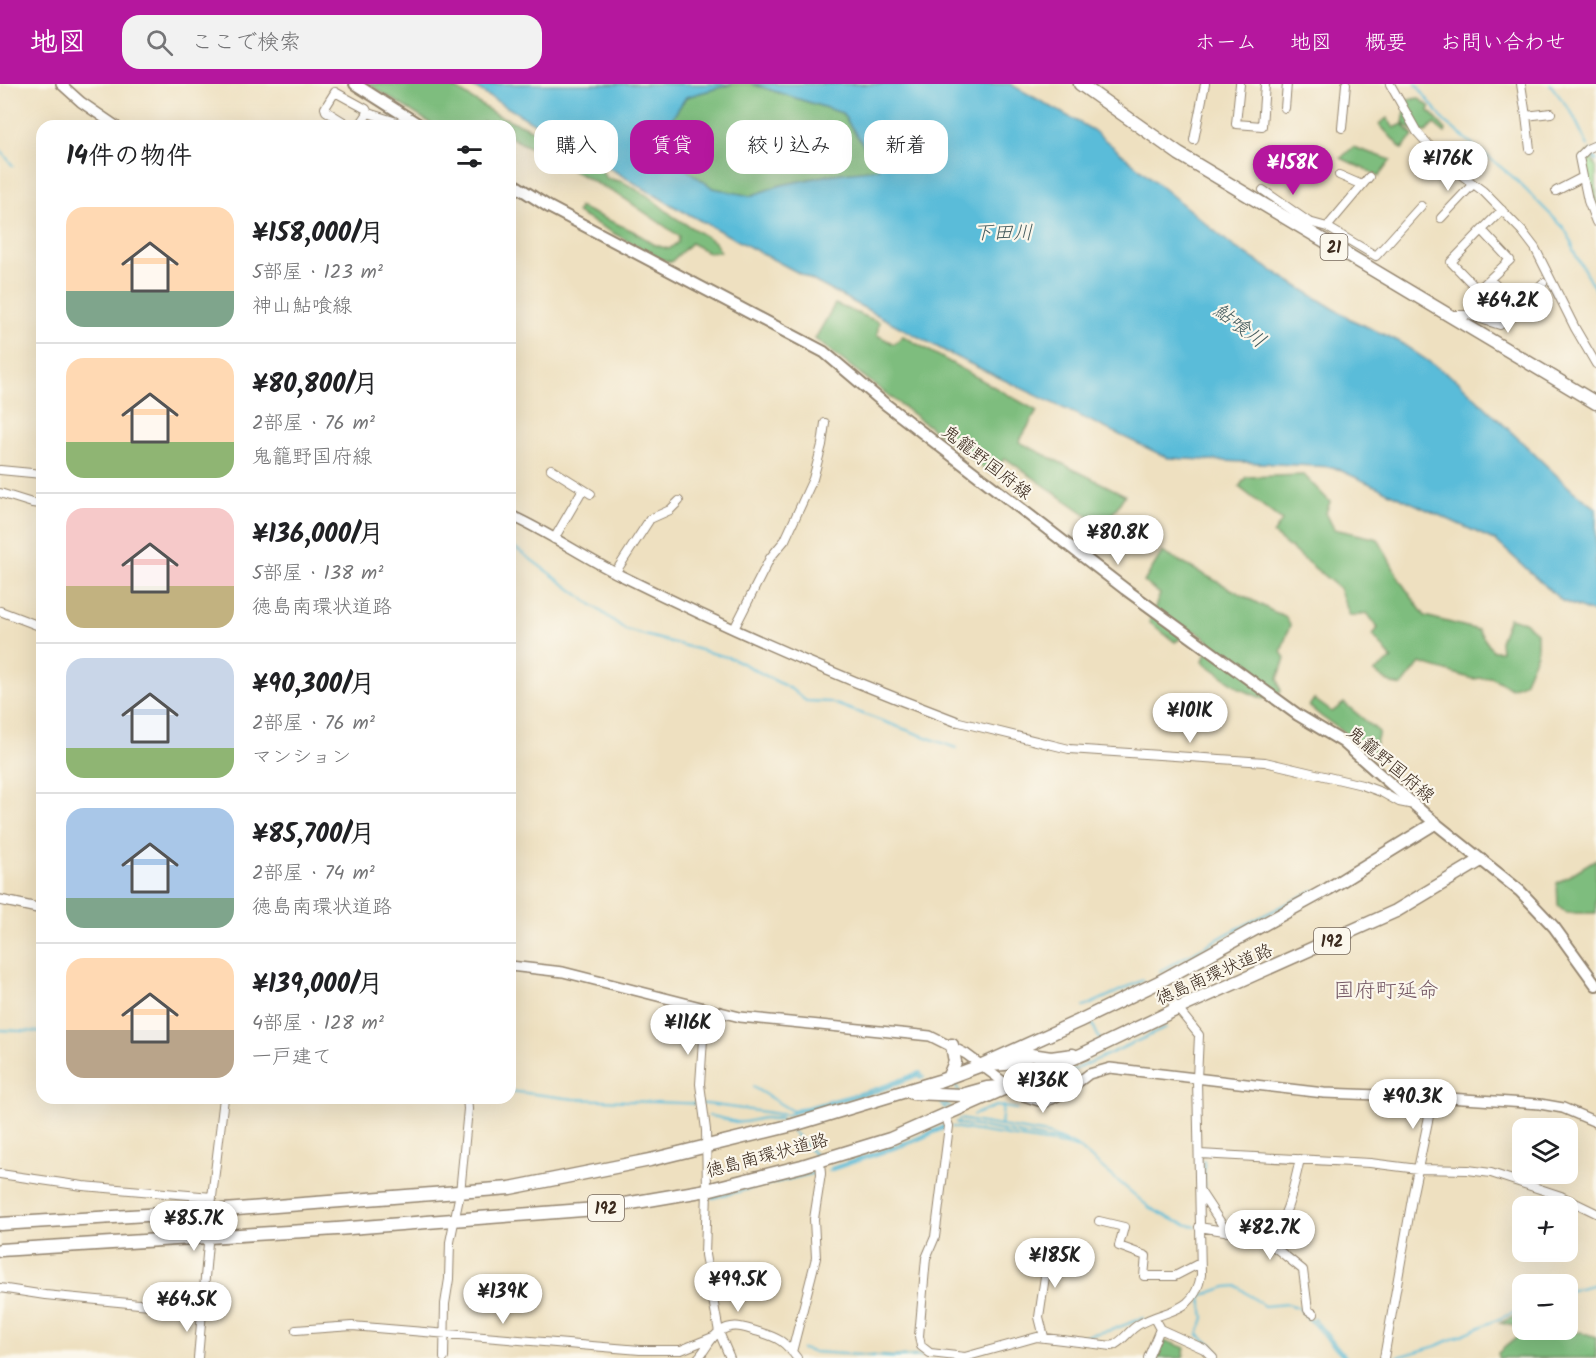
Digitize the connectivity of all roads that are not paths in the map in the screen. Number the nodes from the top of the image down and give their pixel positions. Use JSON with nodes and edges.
{"nodes":[{"id":1,"x":61,"y":84,"type":"edge"},
{"id":2,"x":355,"y":84,"type":"edge"},
{"id":3,"x":1080,"y":84,"type":"edge"},
{"id":4,"x":1205,"y":84,"type":"edge"},
{"id":5,"x":1240,"y":84,"type":"edge"},
{"id":6,"x":1265,"y":84,"type":"edge"},
{"id":7,"x":1287,"y":84,"type":"edge"},
{"id":8,"x":1346,"y":84,"type":"edge"},
{"id":9,"x":1390,"y":84,"type":"edge"},
{"id":10,"x":1521,"y":84,"type":"edge"},
{"id":11,"x":1285,"y":108,"type":"dead end"},
{"id":12,"x":368,"y":113,"type":"junction"},
{"id":13,"x":1551,"y":113,"type":"dead end"},
{"id":14,"x":1526,"y":116,"type":"junction"},
{"id":15,"x":408,"y":118,"type":"joint"},
{"id":16,"x":107,"y":120,"type":"edge"},
{"id":17,"x":341,"y":120,"type":"edge"},
{"id":18,"x":363,"y":120,"type":"edge"},
{"id":19,"x":390,"y":120,"type":"edge"},
{"id":20,"x":411,"y":120,"type":"edge"},
{"id":21,"x":1342,"y":128,"type":"dead end"},
{"id":22,"x":1194,"y":140,"type":"dead end"},
{"id":23,"x":1596,"y":145,"type":"edge"},
{"id":24,"x":1530,"y":149,"type":"dead end"},
{"id":25,"x":1339,"y":175,"type":"dead end"},
{"id":26,"x":1369,"y":177,"type":"dead end"},
{"id":27,"x":1583,"y":177,"type":"junction"},
{"id":28,"x":1473,"y":184,"type":"junction"},
{"id":29,"x":1362,"y":185,"type":"junction"},
{"id":30,"x":516,"y":186,"type":"edge"},
{"id":31,"x":1263,"y":190,"type":"dead end"},
{"id":32,"x":1556,"y":191,"type":"dead end"},
{"id":33,"x":1420,"y":206,"type":"dead end"},
{"id":34,"x":1502,"y":210,"type":"junction"},
{"id":35,"x":1441,"y":218,"type":"dead end"},
{"id":36,"x":1596,"y":222,"type":"edge"},
{"id":37,"x":1306,"y":225,"type":"junction"},
{"id":38,"x":1327,"y":227,"type":"junction"},
{"id":39,"x":1482,"y":230,"type":"junction"},
{"id":40,"x":1490,"y":280,"type":"junction"},
{"id":41,"x":1543,"y":283,"type":"dead end"},
{"id":42,"x":1519,"y":305,"type":"junction"},
{"id":43,"x":1449,"y":315,"type":"junction"},
{"id":44,"x":1596,"y":364,"type":"edge"},
{"id":45,"x":1596,"y":403,"type":"edge"},
{"id":46,"x":825,"y":423,"type":"dead end"},
{"id":47,"x":551,"y":469,"type":"dead end"},
{"id":48,"x":0,"y":470,"type":"edge"},
{"id":49,"x":36,"y":473,"type":"edge"},
{"id":50,"x":584,"y":489,"type":"junction"},
{"id":51,"x":0,"y":493,"type":"edge"},
{"id":52,"x":591,"y":494,"type":"dead end"},
{"id":53,"x":679,"y":501,"type":"dead end"},
{"id":54,"x":36,"y":503,"type":"edge"},
{"id":55,"x":516,"y":518,"type":"edge"},
{"id":56,"x":554,"y":539,"type":"junction"},
{"id":57,"x":615,"y":573,"type":"junction"},
{"id":58,"x":0,"y":610,"type":"edge"},
{"id":59,"x":36,"y":625,"type":"edge"},
{"id":60,"x":734,"y":629,"type":"junction"},
{"id":61,"x":955,"y":721,"type":"joint"},
{"id":62,"x":1415,"y":806,"type":"junction"},
{"id":63,"x":1435,"y":823,"type":"junction"},
{"id":64,"x":1481,"y":860,"type":"junction"},
{"id":65,"x":0,"y":900,"type":"edge"},
{"id":66,"x":36,"y":908,"type":"edge"},
{"id":67,"x":516,"y":967,"type":"edge"},
{"id":68,"x":1157,"y":983,"type":"junction"},
{"id":69,"x":1596,"y":985,"type":"edge"},
{"id":70,"x":705,"y":1009,"type":"junction"},
{"id":71,"x":1177,"y":1010,"type":"junction"},
{"id":72,"x":952,"y":1045,"type":"junction"},
{"id":73,"x":1083,"y":1054,"type":"junction"},
{"id":74,"x":982,"y":1065,"type":"junction"},
{"id":75,"x":1038,"y":1075,"type":"junction"},
{"id":76,"x":948,"y":1078,"type":"junction"},
{"id":77,"x":1197,"y":1079,"type":"junction"},
{"id":78,"x":1010,"y":1086,"type":"junction"},
{"id":79,"x":902,"y":1092,"type":"junction"},
{"id":80,"x":1433,"y":1097,"type":"junction"},
{"id":81,"x":1045,"y":1101,"type":"junction"},
{"id":82,"x":223,"y":1104,"type":"edge"},
{"id":83,"x":467,"y":1104,"type":"edge"},
{"id":84,"x":945,"y":1115,"type":"junction"},
{"id":85,"x":1596,"y":1122,"type":"edge"},
{"id":86,"x":705,"y":1146,"type":"junction"},
{"id":87,"x":1199,"y":1154,"type":"junction"},
{"id":88,"x":1299,"y":1159,"type":"junction"},
{"id":89,"x":820,"y":1161,"type":"junction"},
{"id":90,"x":1418,"y":1168,"type":"junction"},
{"id":91,"x":0,"y":1174,"type":"edge"},
{"id":92,"x":707,"y":1190,"type":"junction"},
{"id":93,"x":1200,"y":1191,"type":"junction"},
{"id":94,"x":460,"y":1193,"type":"junction"},
{"id":95,"x":212,"y":1197,"type":"junction"},
{"id":96,"x":211,"y":1211,"type":"junction"},
{"id":97,"x":1596,"y":1213,"type":"edge"},
{"id":98,"x":454,"y":1220,"type":"junction"},
{"id":99,"x":1100,"y":1221,"type":"dead end"},
{"id":100,"x":0,"y":1224,"type":"edge"},
{"id":101,"x":1200,"y":1227,"type":"junction"},
{"id":102,"x":1227,"y":1232,"type":"junction"},
{"id":103,"x":208,"y":1238,"type":"junction"},
{"id":104,"x":1268,"y":1243,"type":"junction"},
{"id":105,"x":1042,"y":1250,"type":"dead end"},
{"id":106,"x":0,"y":1251,"type":"edge"},
{"id":107,"x":1200,"y":1263,"type":"junction"},
{"id":108,"x":0,"y":1288,"type":"edge"},
{"id":109,"x":202,"y":1310,"type":"junction"},
{"id":110,"x":1314,"y":1314,"type":"dead end"},
{"id":111,"x":1154,"y":1318,"type":"junction"},
{"id":112,"x":1160,"y":1329,"type":"junction"},
{"id":113,"x":296,"y":1330,"type":"dead end"},
{"id":114,"x":444,"y":1334,"type":"junction"},
{"id":115,"x":716,"y":1334,"type":"junction"},
{"id":116,"x":1044,"y":1337,"type":"junction"},
{"id":117,"x":795,"y":1355,"type":"edge"},
{"id":118,"x":1384,"y":1356,"type":"edge"},
{"id":119,"x":963,"y":1357,"type":"edge"},
{"id":120,"x":198,"y":1358,"type":"edge"},
{"id":121,"x":444,"y":1358,"type":"edge"},
{"id":122,"x":698,"y":1358,"type":"edge"},
{"id":123,"x":730,"y":1358,"type":"edge"},
{"id":124,"x":1148,"y":1358,"type":"edge"},
{"id":125,"x":1213,"y":1358,"type":"edge"}],
"edges":[{"from":1,"to":16,"type":"street"},
{"from":2,"to":15,"type":"main road"},
{"from":3,"to":37,"type":"main road","number":"21"},
{"from":4,"to":22,"type":"street"},
{"from":5,"to":6,"type":"street"},
{"from":7,"to":11,"type":"street"},
{"from":8,"to":21,"type":"street"},
{"from":9,"to":28,"type":"street"},
{"from":10,"to":14,"type":"street"},
{"from":12,"to":17,"type":"street"},
{"from":12,"to":18,"type":"street"},
{"from":12,"to":19,"type":"street"},
{"from":13,"to":14,"type":"street"},
{"from":14,"to":24,"type":"street"},
{"from":15,"to":20,"type":"main road"},
{"from":23,"to":27,"type":"street"},
{"from":25,"to":29,"type":"street"},
{"from":26,"to":29,"type":"street"},
{"from":27,"to":32,"type":"street"},
{"from":27,"to":36,"type":"street"},
{"from":28,"to":34,"type":"street"},
{"from":28,"to":35,"type":"street"},
{"from":29,"to":38,"type":"street"},
{"from":30,"to":62,"type":"main road","name":"鬼籠野国府線"},
{"from":31,"to":37,"type":"street"},
{"from":33,"to":38,"type":"street"},
{"from":34,"to":39,"type":"street"},
{"from":34,"to":44,"type":"street"},
{"from":37,"to":38,"type":"street"},
{"from":37,"to":43,"type":"main road","number":"21"},
{"from":39,"to":40,"type":"street"},
{"from":39,"to":40,"type":"street"},
{"from":40,"to":42,"type":"street"},
{"from":41,"to":42,"type":"street"},
{"from":42,"to":43,"type":"street"},
{"from":43,"to":45,"type":"main road","number":"21"},
{"from":46,"to":60,"type":"street"},
{"from":47,"to":50,"type":"street"},
{"from":48,"to":49,"type":"street"},
{"from":50,"to":52,"type":"street"},
{"from":50,"to":56,"type":"street"},
{"from":51,"to":54,"type":"street"},
{"from":53,"to":57,"type":"street"},
{"from":55,"to":56,"type":"street"},
{"from":56,"to":57,"type":"street"},
{"from":57,"to":60,"type":"street"},
{"from":58,"to":59,"type":"street"},
{"from":60,"to":61,"type":"street"},
{"from":61,"to":62,"type":"street"},
{"from":62,"to":63,"type":"main road","name":"鬼籠野国府線"},
{"from":63,"to":64,"type":"main road","name":"鬼籠野国府線"},
{"from":63,"to":68,"type":"main road","name":"徳島南環状道路","number":"192"},
{"from":64,"to":69,"type":"main road","name":"鬼籠野国府線"},
{"from":64,"to":71,"type":"main road","name":"徳島南環状道路","number":"192"},
{"from":65,"to":66,"type":"street"},
{"from":67,"to":70,"type":"street"},
{"from":68,"to":71,"type":"street"},
{"from":68,"to":74,"type":"main road","name":"徳島南環状道路","number":"192"},
{"from":70,"to":72,"type":"street"},
{"from":70,"to":86,"type":"street"},
{"from":71,"to":73,"type":"main road","name":"徳島南環状道路","number":"192"},
{"from":71,"to":77,"type":"street"},
{"from":72,"to":74,"type":"street"},
{"from":72,"to":76,"type":"main road"},
{"from":73,"to":74,"type":"main road"},
{"from":73,"to":75,"type":"main road","name":"徳島南環状道路","number":"192"},
{"from":74,"to":76,"type":"main road","name":"徳島南環状道路","number":"192"},
{"from":74,"to":78,"type":"street"},
{"from":75,"to":78,"type":"main road","name":"徳島南環状道路","number":"192"},
{"from":75,"to":81,"type":"main road"},
{"from":76,"to":79,"type":"main road","name":"徳島南環状道路","number":"192"},
{"from":77,"to":80,"type":"street"},
{"from":77,"to":81,"type":"street"},
{"from":77,"to":87,"type":"street"},
{"from":78,"to":79,"type":"main road"},
{"from":78,"to":81,"type":"street"},
{"from":78,"to":84,"type":"main road","name":"徳島南環状道路","number":"192"},
{"from":79,"to":86,"type":"main road","name":"徳島南環状道路","number":"192"},
{"from":80,"to":85,"type":"street"},
{"from":80,"to":90,"type":"street"},
{"from":82,"to":95,"type":"street"},
{"from":83,"to":94,"type":"street"},
{"from":84,"to":89,"type":"main road","name":"徳島南環状道路","number":"192"},
{"from":84,"to":119,"type":"street"},
{"from":86,"to":92,"type":"street"},
{"from":86,"to":94,"type":"main road","name":"徳島南環状道路","number":"192"},
{"from":87,"to":88,"type":"street"},
{"from":87,"to":93,"type":"street"},
{"from":88,"to":90,"type":"street"},
{"from":88,"to":104,"type":"street"},
{"from":89,"to":92,"type":"main road","name":"徳島南環状道路","number":"192"},
{"from":89,"to":117,"type":"street"},
{"from":90,"to":97,"type":"street"},
{"from":90,"to":118,"type":"street"},
{"from":91,"to":95,"type":"street"},
{"from":92,"to":98,"type":"main road","name":"徳島南環状道路","number":"192"},
{"from":92,"to":115,"type":"street"},
{"from":93,"to":101,"type":"street"},
{"from":93,"to":102,"type":"street"},
{"from":94,"to":96,"type":"main road","name":"徳島南環状道路","number":"192"},
{"from":94,"to":98,"type":"street"},
{"from":95,"to":96,"type":"street"},
{"from":96,"to":100,"type":"main road","name":"徳島南環状道路","number":"192"},
{"from":96,"to":103,"type":"street"},
{"from":98,"to":103,"type":"main road","name":"徳島南環状道路","number":"192"},
{"from":98,"to":114,"type":"street"},
{"from":99,"to":107,"type":"street"},
{"from":101,"to":102,"type":"street"},
{"from":101,"to":107,"type":"street"},
{"from":102,"to":104,"type":"street"},
{"from":103,"to":106,"type":"main road","name":"徳島南環状道路","number":"192"},
{"from":103,"to":109,"type":"street"},
{"from":104,"to":110,"type":"street"},
{"from":105,"to":116,"type":"street"},
{"from":107,"to":111,"type":"street"},
{"from":108,"to":109,"type":"street"},
{"from":109,"to":120,"type":"street"},
{"from":111,"to":112,"type":"street"},
{"from":111,"to":116,"type":"street"},
{"from":112,"to":124,"type":"street"},
{"from":112,"to":125,"type":"street"},
{"from":113,"to":114,"type":"street"},
{"from":114,"to":115,"type":"street"},
{"from":114,"to":121,"type":"street"},
{"from":115,"to":117,"type":"street"},
{"from":115,"to":122,"type":"street"},
{"from":115,"to":123,"type":"street"},
{"from":116,"to":119,"type":"street"}]}
